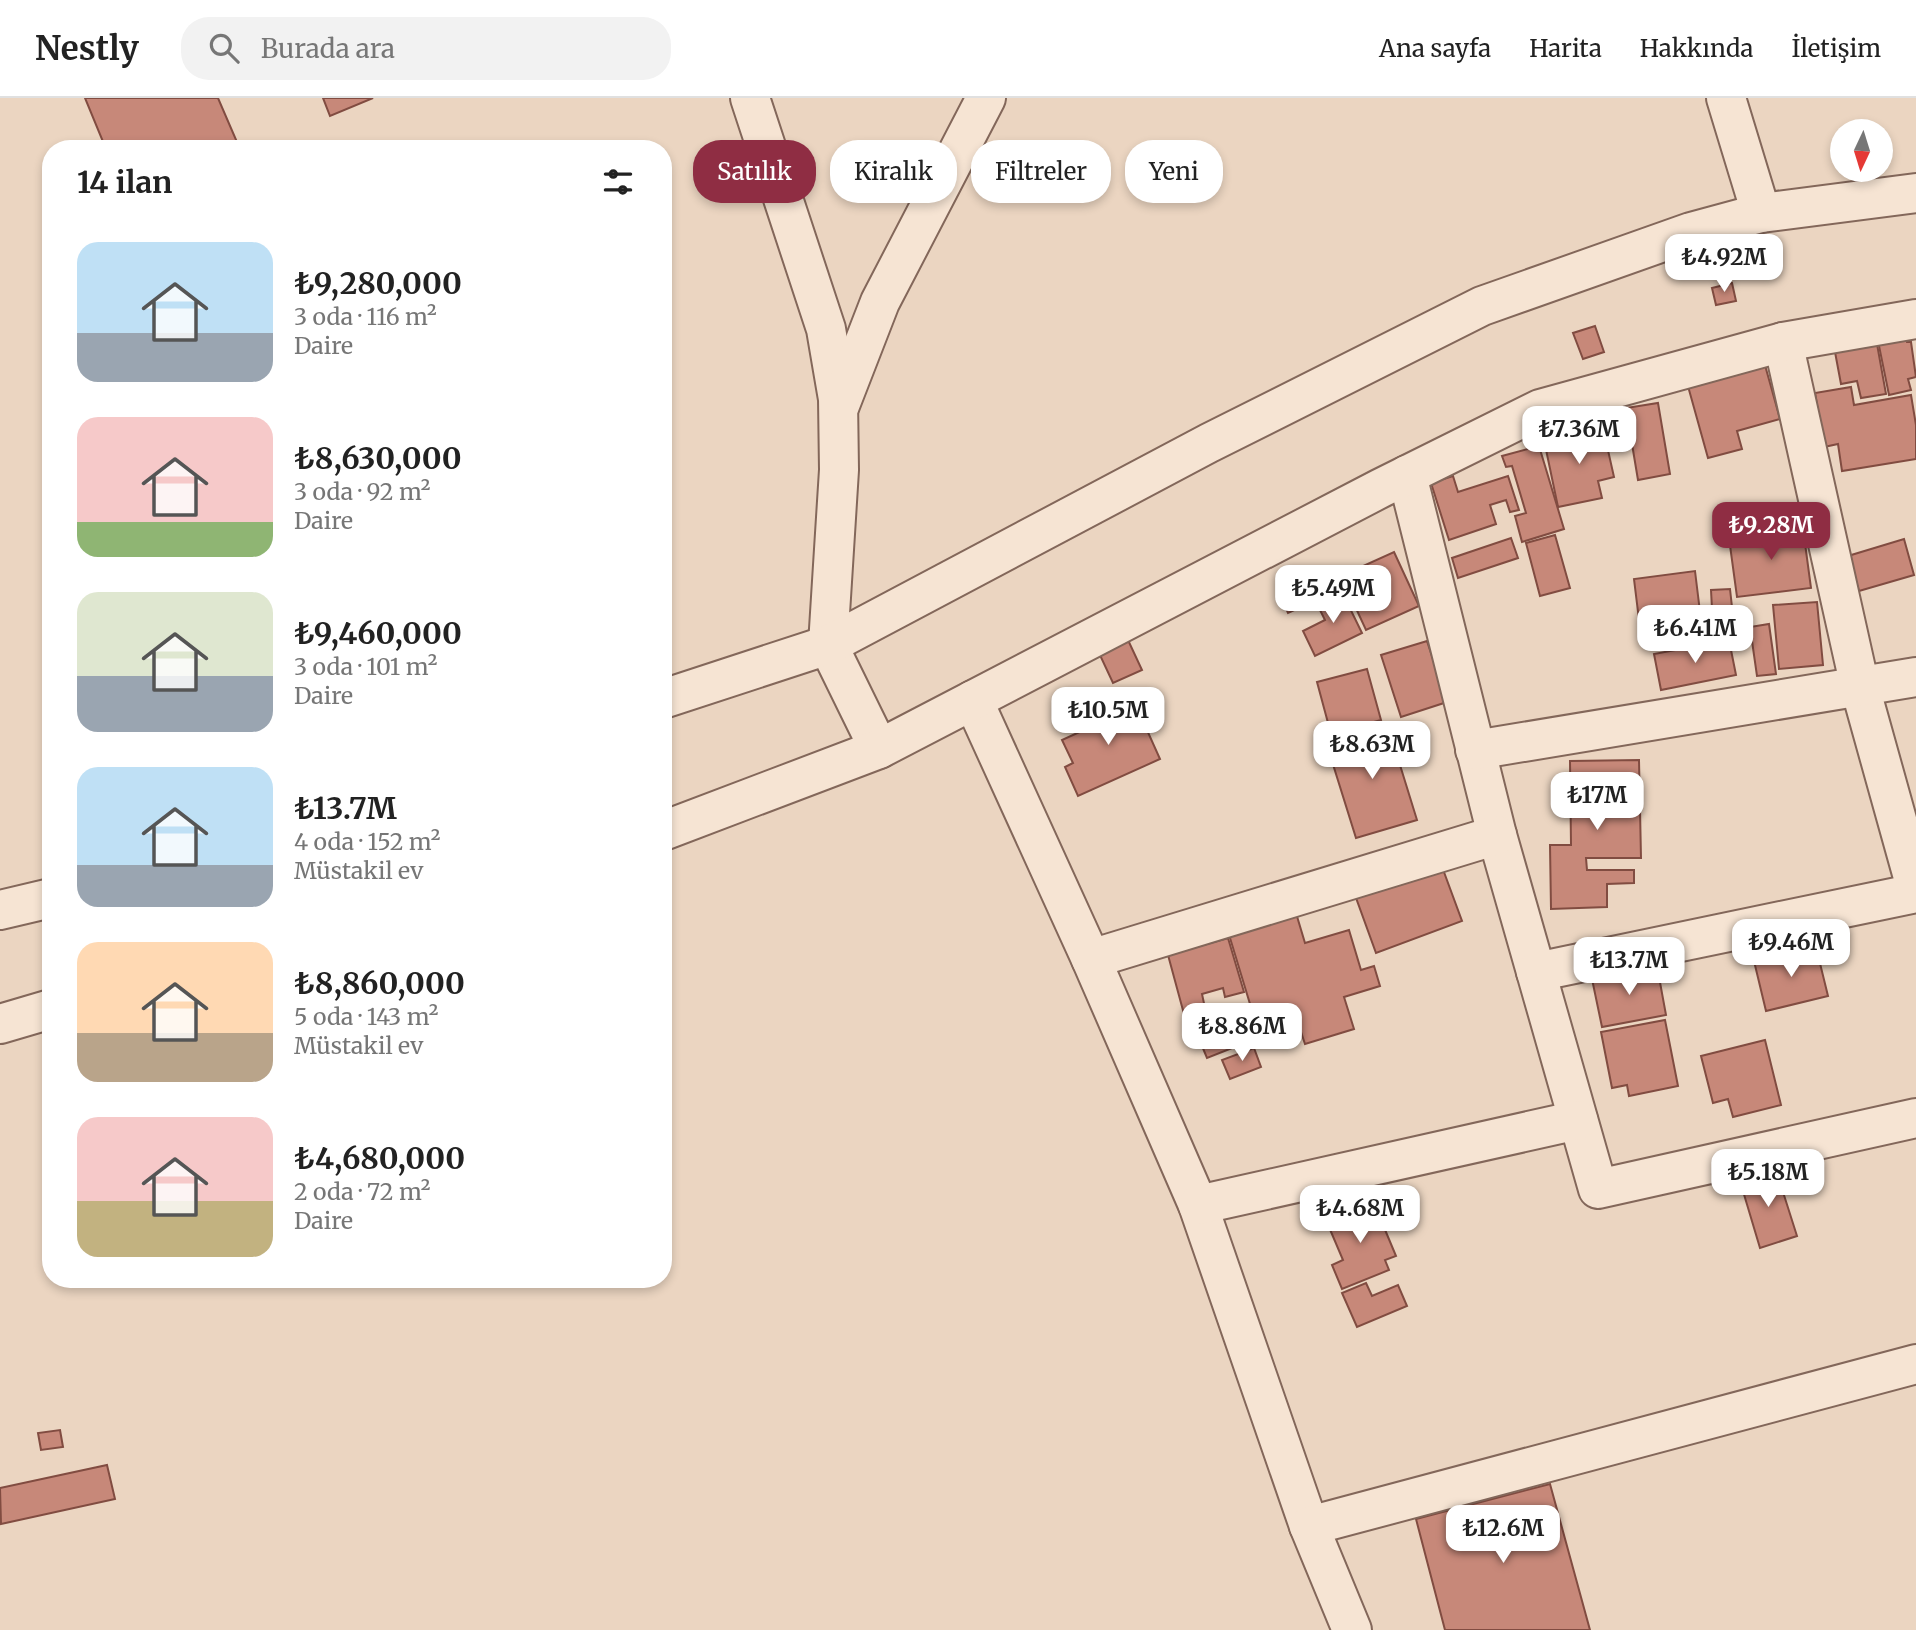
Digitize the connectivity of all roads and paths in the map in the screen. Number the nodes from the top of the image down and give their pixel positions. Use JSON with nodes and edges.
{"nodes":[{"id":1,"x":750,"y":98,"type":"edge"},
{"id":2,"x":986,"y":98,"type":"edge"},
{"id":3,"x":1726,"y":98,"type":"edge"},
{"id":4,"x":1916,"y":193,"type":"edge"},
{"id":5,"x":1761,"y":213,"type":"junction"},
{"id":6,"x":1916,"y":319,"type":"edge"},
{"id":7,"x":1783,"y":342,"type":"junction"},
{"id":8,"x":838,"y":410,"type":"junction"},
{"id":9,"x":1406,"y":475,"type":"junction"},
{"id":10,"x":828,"y":645,"type":"junction"},
{"id":11,"x":1916,"y":677,"type":"edge"},
{"id":12,"x":1860,"y":687,"type":"junction"},
{"id":13,"x":672,"y":696,"type":"edge"},
{"id":14,"x":973,"y":700,"type":"junction"},
{"id":15,"x":878,"y":749,"type":"junction"},
{"id":16,"x":1475,"y":750,"type":"junction"},
{"id":17,"x":672,"y":828,"type":"edge"},
{"id":18,"x":1497,"y":835,"type":"junction"},
{"id":19,"x":1916,"y":890,"type":"edge"},
{"id":20,"x":42,"y":900,"type":"edge"},
{"id":21,"x":0,"y":910,"type":"edge"},
{"id":22,"x":1091,"y":959,"type":"junction"},
{"id":23,"x":1536,"y":972,"type":"junction"},
{"id":24,"x":42,"y":1012,"type":"edge"},
{"id":25,"x":0,"y":1024,"type":"edge"},
{"id":26,"x":1916,"y":1118,"type":"edge"},
{"id":27,"x":1578,"y":1120,"type":"junction"},
{"id":28,"x":1198,"y":1205,"type":"junction"},
{"id":29,"x":1916,"y":1364,"type":"edge"},
{"id":30,"x":1309,"y":1526,"type":"junction"},
{"id":31,"x":1352,"y":1630,"type":"edge"}],
"edges":[{"from":1,"to":8,"type":"street"},
{"from":2,"to":8,"type":"street"},
{"from":3,"to":5,"type":"street"},
{"from":4,"to":5,"type":"street"},
{"from":5,"to":10,"type":"street"},
{"from":6,"to":7,"type":"street"},
{"from":7,"to":9,"type":"street"},
{"from":7,"to":12,"type":"street"},
{"from":8,"to":10,"type":"street"},
{"from":9,"to":14,"type":"street"},
{"from":9,"to":16,"type":"street"},
{"from":10,"to":13,"type":"street"},
{"from":10,"to":15,"type":"street"},
{"from":11,"to":12,"type":"street"},
{"from":12,"to":16,"type":"street"},
{"from":12,"to":19,"type":"street"},
{"from":14,"to":15,"type":"street"},
{"from":14,"to":22,"type":"street"},
{"from":15,"to":17,"type":"street"},
{"from":16,"to":18,"type":"street"},
{"from":18,"to":22,"type":"street"},
{"from":18,"to":23,"type":"street"},
{"from":19,"to":23,"type":"street"},
{"from":20,"to":21,"type":"street"},
{"from":22,"to":28,"type":"street"},
{"from":23,"to":27,"type":"street"},
{"from":24,"to":25,"type":"street"},
{"from":26,"to":27,"type":"street"},
{"from":27,"to":28,"type":"street"},
{"from":28,"to":30,"type":"street"},
{"from":29,"to":30,"type":"street"},
{"from":30,"to":31,"type":"street"}]}
